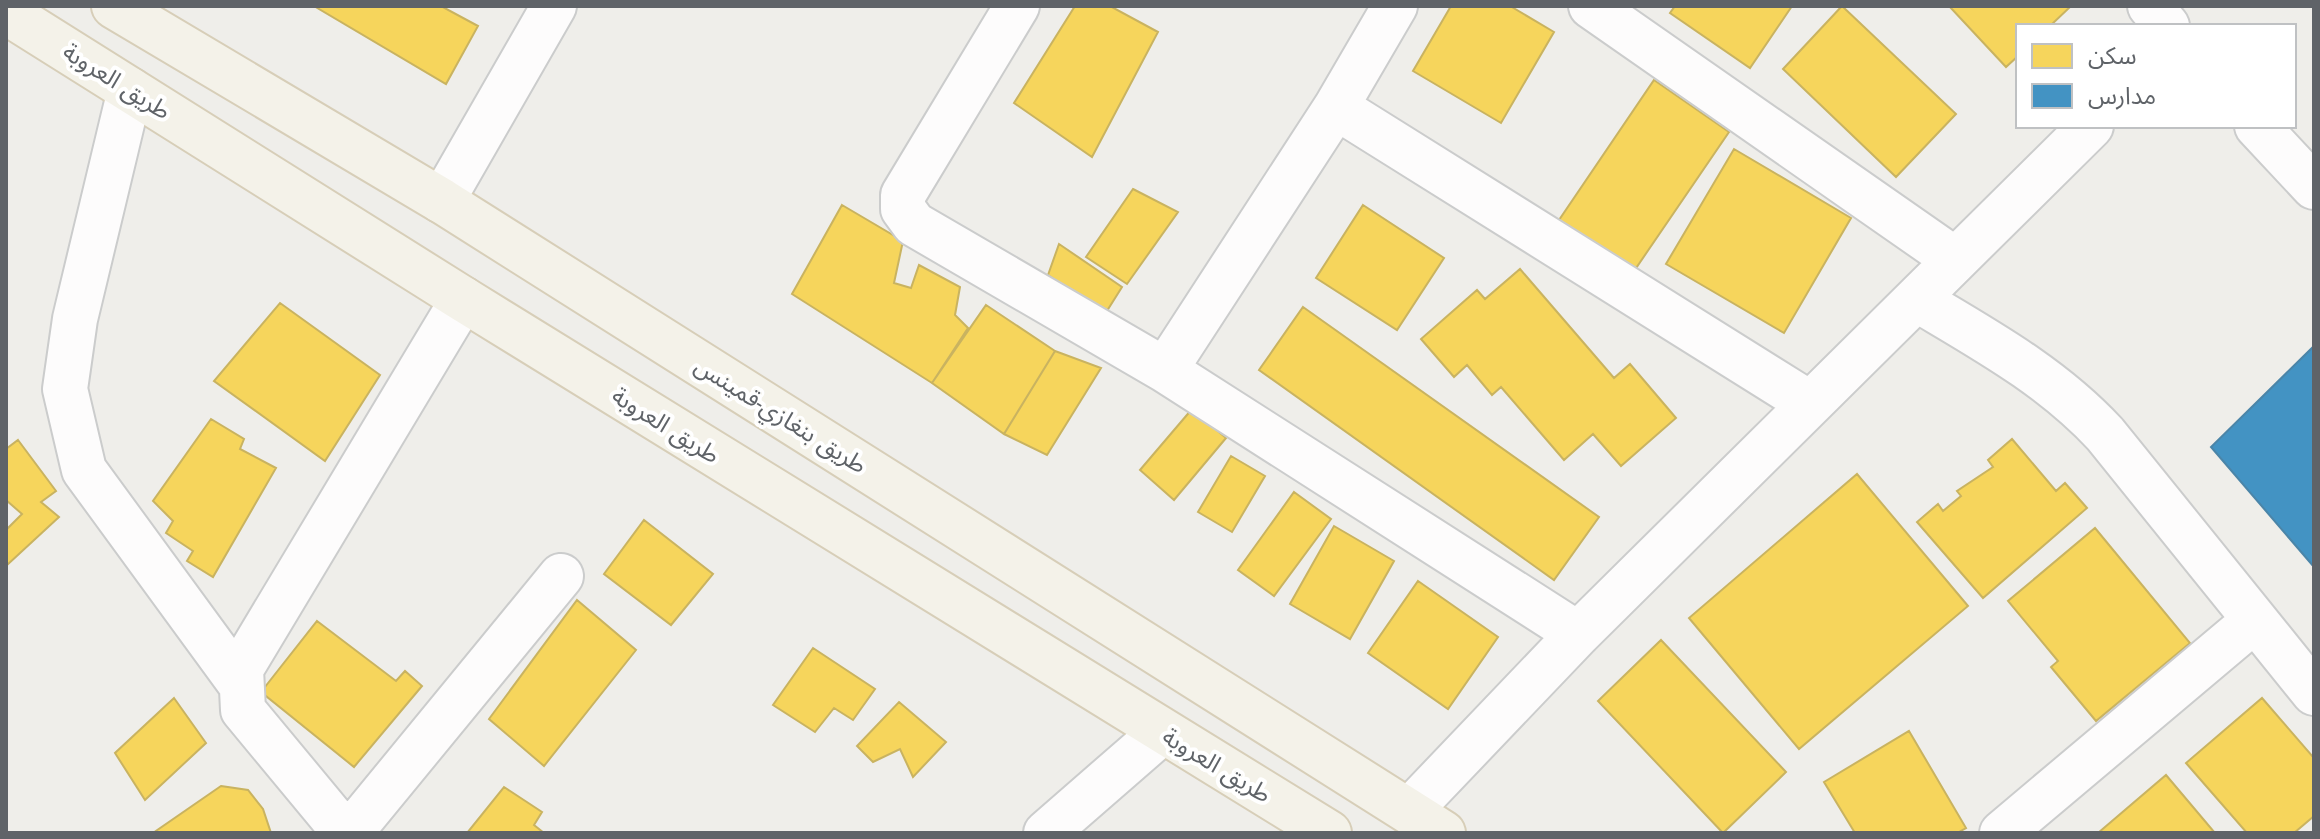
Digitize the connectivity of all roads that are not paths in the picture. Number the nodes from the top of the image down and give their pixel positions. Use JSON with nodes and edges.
{"nodes":[{"id":1,"x":114,"y":6,"type":"edge"},
{"id":2,"x":554,"y":6,"type":"edge"},
{"id":3,"x":1017,"y":6,"type":"edge"},
{"id":4,"x":1395,"y":6,"type":"edge"},
{"id":5,"x":1591,"y":6,"type":"edge"},
{"id":6,"x":2150,"y":6,"type":"edge"},
{"id":7,"x":6,"y":12,"type":"edge"},
{"id":8,"x":2165,"y":24,"type":"edge"},
{"id":9,"x":130,"y":90,"type":"junction"},
{"id":10,"x":1336,"y":107,"type":"junction"},
{"id":11,"x":2089,"y":128,"type":"edge"},
{"id":12,"x":2259,"y":128,"type":"edge"},
{"id":13,"x":2312,"y":181,"type":"edge"},
{"id":14,"x":442,"y":201,"type":"junction"},
{"id":15,"x":1954,"y":259,"type":"junction"},
{"id":16,"x":463,"y":299,"type":"junction"},
{"id":17,"x":1918,"y":300,"type":"junction"},
{"id":18,"x":1165,"y":370,"type":"junction"},
{"id":19,"x":1809,"y":403,"type":"junction"},
{"id":20,"x":561,"y":576,"type":"dead end"},
{"id":21,"x":2255,"y":620,"type":"junction"},
{"id":22,"x":1578,"y":634,"type":"junction"},
{"id":23,"x":239,"y":682,"type":"junction"},
{"id":24,"x":2314,"y":693,"type":"edge"},
{"id":25,"x":1162,"y":732,"type":"junction"},
{"id":26,"x":1414,"y":825,"type":"edge"},
{"id":27,"x":347,"y":833,"type":"edge"},
{"id":28,"x":1046,"y":833,"type":"edge"},
{"id":29,"x":1329,"y":833,"type":"edge"},
{"id":30,"x":2002,"y":833,"type":"edge"}],
"edges":[{"from":1,"to":14,"type":"main road","name":"طريق بنغازي-قمينس"},
{"from":2,"to":14,"type":"street"},
{"from":3,"to":18,"type":"street"},
{"from":4,"to":10,"type":"street"},
{"from":5,"to":15,"type":"street"},
{"from":6,"to":8,"type":"street"},
{"from":7,"to":9,"type":"main road","name":"طريق العروبة"},
{"from":9,"to":16,"type":"main road","name":"طريق العروبة"},
{"from":9,"to":23,"type":"street"},
{"from":10,"to":18,"type":"street"},
{"from":10,"to":19,"type":"street"},
{"from":11,"to":15,"type":"street"},
{"from":12,"to":13,"type":"street"},
{"from":14,"to":26,"type":"main road","name":"طريق بنغازي-قمينس"},
{"from":15,"to":17,"type":"street"},
{"from":16,"to":23,"type":"street"},
{"from":16,"to":25,"type":"main road","name":"طريق العروبة"},
{"from":17,"to":19,"type":"street"},
{"from":17,"to":21,"type":"street"},
{"from":18,"to":22,"type":"street"},
{"from":19,"to":22,"type":"street"},
{"from":20,"to":27,"type":"street"},
{"from":21,"to":24,"type":"street"},
{"from":21,"to":30,"type":"street"},
{"from":22,"to":26,"type":"street"},
{"from":23,"to":27,"type":"street"},
{"from":25,"to":28,"type":"street"},
{"from":25,"to":29,"type":"main road","name":"طريق العروبة"}]}
